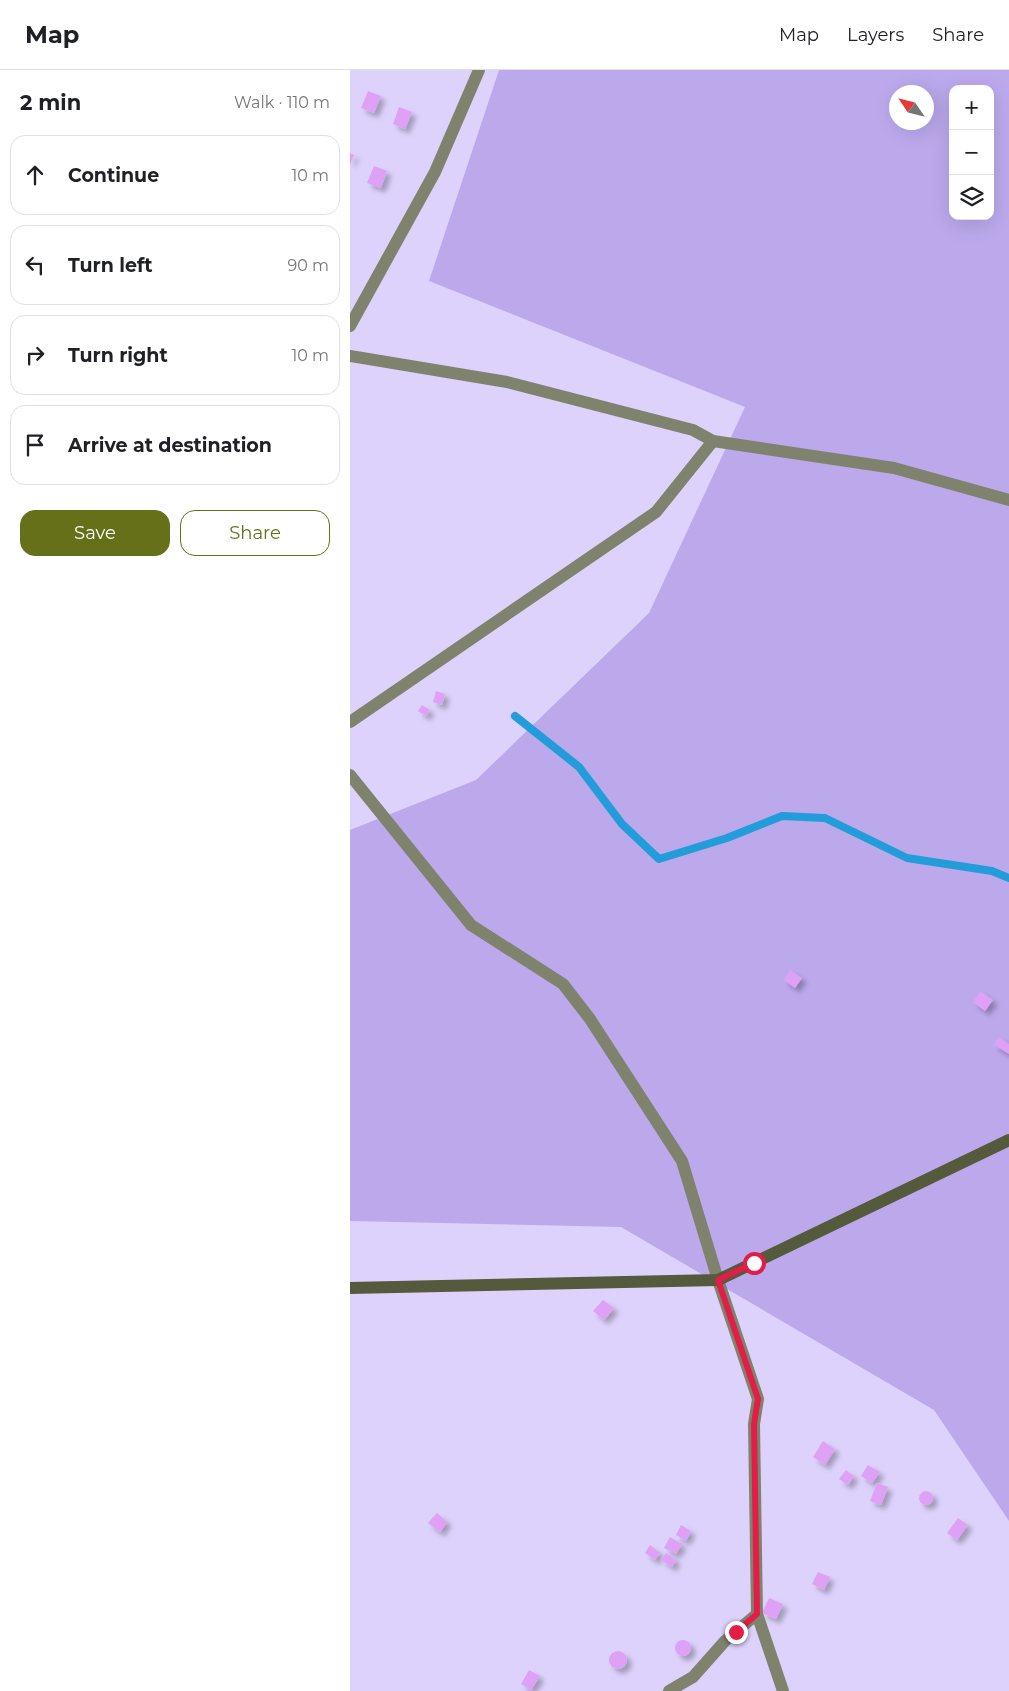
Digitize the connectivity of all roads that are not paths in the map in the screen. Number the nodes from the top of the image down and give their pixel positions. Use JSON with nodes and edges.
{"nodes":[{"id":1,"x":479,"y":70,"type":"edge"},
{"id":2,"x":350,"y":326,"type":"edge"},
{"id":3,"x":350,"y":356,"type":"edge"},
{"id":4,"x":713,"y":441,"type":"junction"},
{"id":5,"x":1009,"y":500,"type":"edge"},
{"id":6,"x":350,"y":722,"type":"edge"},
{"id":7,"x":350,"y":775,"type":"edge"},
{"id":8,"x":1009,"y":1140,"type":"edge"},
{"id":9,"x":718,"y":1280,"type":"junction"},
{"id":10,"x":350,"y":1288,"type":"edge"},
{"id":11,"x":757,"y":1614,"type":"junction"},
{"id":12,"x":693,"y":1677,"type":"junction"},
{"id":13,"x":669,"y":1691,"type":"edge"},
{"id":14,"x":689,"y":1691,"type":"edge"},
{"id":15,"x":782,"y":1691,"type":"edge"}],
"edges":[{"from":1,"to":2,"type":"street"},
{"from":3,"to":4,"type":"street"},
{"from":4,"to":5,"type":"street"},
{"from":4,"to":6,"type":"street"},
{"from":7,"to":9,"type":"street"},
{"from":8,"to":9,"type":"main road"},
{"from":9,"to":10,"type":"main road"},
{"from":9,"to":11,"type":"street"},
{"from":11,"to":12,"type":"street"},
{"from":11,"to":15,"type":"street"},
{"from":12,"to":13,"type":"street"},
{"from":12,"to":14,"type":"street"}]}
